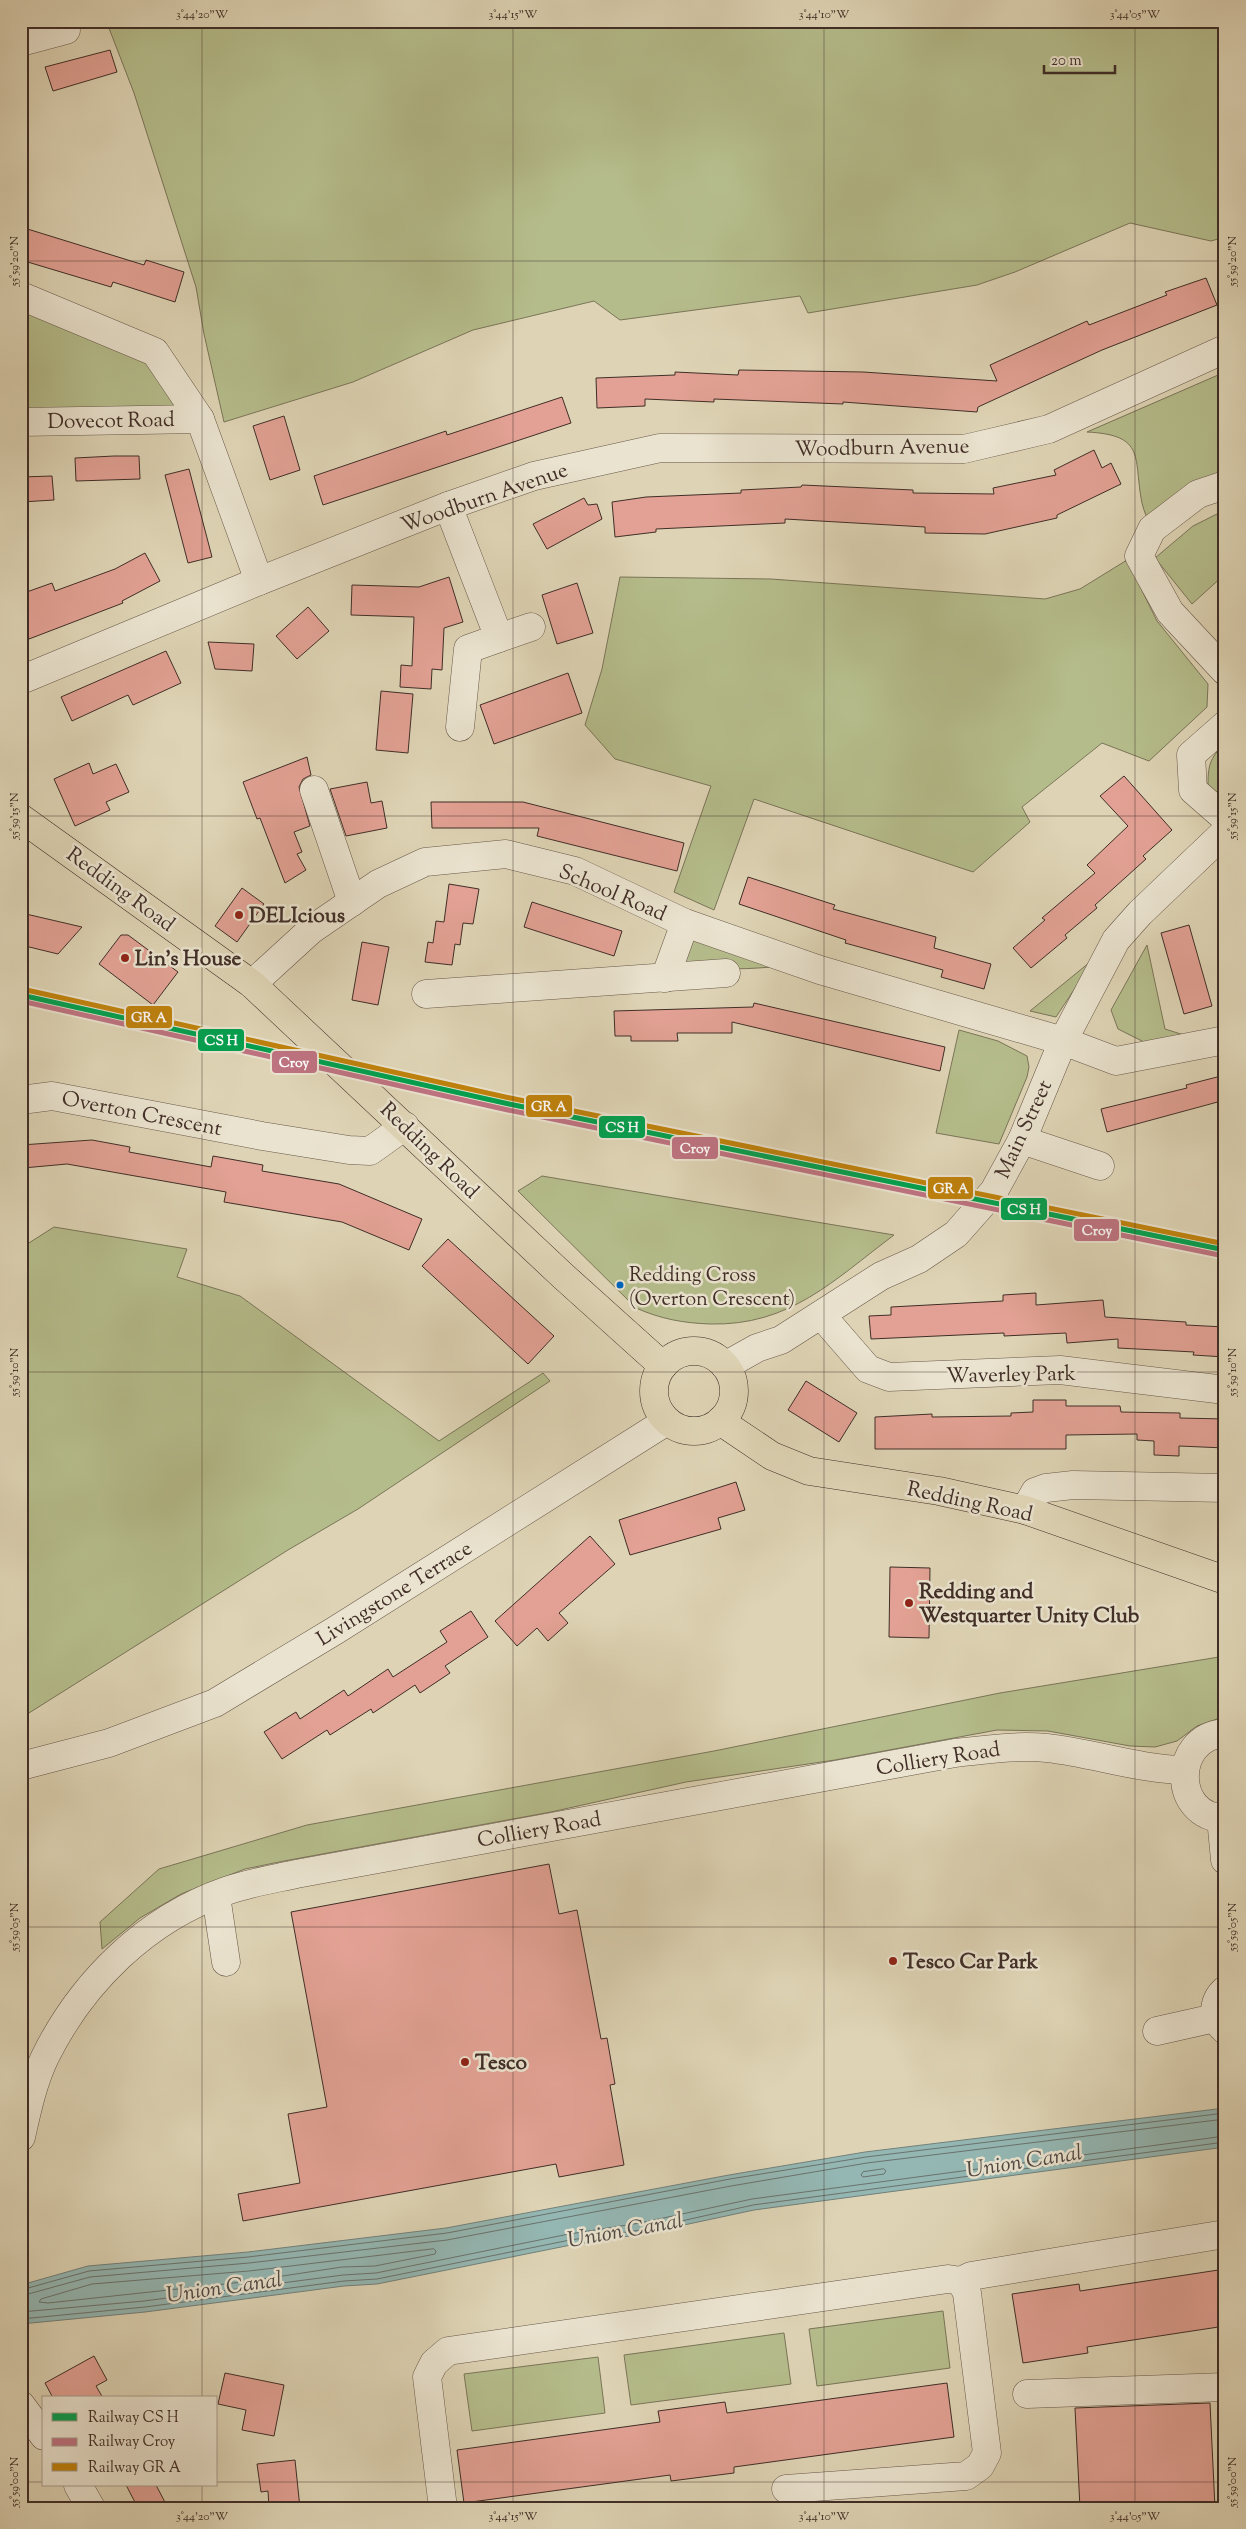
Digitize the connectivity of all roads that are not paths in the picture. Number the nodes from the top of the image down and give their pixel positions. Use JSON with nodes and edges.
{"nodes":[{"id":1,"x":66,"y":30,"type":"dead end"},
{"id":2,"x":21,"y":42,"type":"edge"},
{"id":3,"x":21,"y":296,"type":"edge"},
{"id":4,"x":1225,"y":349,"type":"edge"},
{"id":5,"x":200,"y":419,"type":"junction"},
{"id":6,"x":21,"y":422,"type":"edge"},
{"id":7,"x":1225,"y":485,"type":"edge"},
{"id":8,"x":448,"y":506,"type":"junction"},
{"id":9,"x":258,"y":581,"type":"junction"},
{"id":10,"x":530,"y":627,"type":"dead end"},
{"id":11,"x":499,"y":638,"type":"junction"},
{"id":12,"x":1225,"y":671,"type":"edge"},
{"id":13,"x":21,"y":680,"type":"edge"},
{"id":14,"x":1225,"y":725,"type":"edge"},
{"id":15,"x":460,"y":727,"type":"dead end"},
{"id":16,"x":314,"y":790,"type":"dead end"},
{"id":17,"x":21,"y":818,"type":"edge"},
{"id":18,"x":1225,"y":818,"type":"edge"},
{"id":19,"x":1225,"y":832,"type":"edge"},
{"id":20,"x":352,"y":902,"type":"junction"},
{"id":21,"x":685,"y":923,"type":"junction"},
{"id":22,"x":726,"y":973,"type":"dead end"},
{"id":23,"x":665,"y":978,"type":"junction"},
{"id":24,"x":252,"y":984,"type":"junction"},
{"id":25,"x":426,"y":994,"type":"dead end"},
{"id":26,"x":1225,"y":1040,"type":"edge"},
{"id":27,"x":1063,"y":1041,"type":"junction"},
{"id":28,"x":21,"y":1100,"type":"edge"},
{"id":29,"x":405,"y":1126,"type":"junction"},
{"id":30,"x":1018,"y":1146,"type":"junction"},
{"id":31,"x":1100,"y":1166,"type":"dead end"},
{"id":32,"x":822,"y":1316,"type":"junction"},
{"id":33,"x":663,"y":1366,"type":"junction"},
{"id":34,"x":725,"y":1366,"type":"junction"},
{"id":35,"x":1225,"y":1390,"type":"edge"},
{"id":36,"x":667,"y":1421,"type":"junction"},
{"id":37,"x":720,"y":1421,"type":"junction"},
{"id":38,"x":1225,"y":1488,"type":"edge"},
{"id":39,"x":1025,"y":1510,"type":"junction"},
{"id":40,"x":1225,"y":1580,"type":"edge"},
{"id":41,"x":1225,"y":1733,"type":"edge"},
{"id":42,"x":21,"y":1766,"type":"edge"},
{"id":43,"x":1184,"y":1770,"type":"junction"},
{"id":44,"x":1223,"y":1818,"type":"edge"},
{"id":45,"x":1225,"y":1860,"type":"edge"},
{"id":46,"x":216,"y":1896,"type":"junction"},
{"id":47,"x":226,"y":1962,"type":"dead end"},
{"id":48,"x":1225,"y":1990,"type":"edge"},
{"id":49,"x":1220,"y":2024,"type":"edge"},
{"id":50,"x":1157,"y":2031,"type":"dead end"},
{"id":51,"x":21,"y":2137,"type":"edge"},
{"id":52,"x":1225,"y":2234,"type":"edge"},
{"id":53,"x":961,"y":2281,"type":"junction"},
{"id":54,"x":1225,"y":2387,"type":"edge"},
{"id":55,"x":1028,"y":2394,"type":"dead end"},
{"id":56,"x":21,"y":2405,"type":"edge"},
{"id":57,"x":42,"y":2433,"type":"edge"},
{"id":58,"x":79,"y":2486,"type":"edge"},
{"id":59,"x":786,"y":2489,"type":"dead end"},
{"id":60,"x":822,"y":2497,"type":"edge"},
{"id":61,"x":91,"y":2508,"type":"edge"},
{"id":62,"x":443,"y":2508,"type":"edge"}],
"edges":[{"from":1,"to":2,"type":"street"},
{"from":3,"to":5,"type":"street"},
{"from":4,"to":8,"type":"street","name":"Woodburn Avenue"},
{"from":5,"to":6,"type":"street","name":"Dovecot Road"},
{"from":5,"to":9,"type":"street"},
{"from":7,"to":12,"type":"street"},
{"from":8,"to":9,"type":"street","name":"Woodburn Avenue"},
{"from":8,"to":11,"type":"street"},
{"from":9,"to":13,"type":"street","name":"Woodburn Avenue"},
{"from":10,"to":11,"type":"street"},
{"from":11,"to":15,"type":"street"},
{"from":14,"to":18,"type":"street"},
{"from":16,"to":20,"type":"street"},
{"from":17,"to":24,"type":"main road","name":"Redding Road"},
{"from":19,"to":27,"type":"street","name":"Main Street"},
{"from":20,"to":21,"type":"street","name":"School Road"},
{"from":20,"to":24,"type":"street","name":"School Road"},
{"from":21,"to":23,"type":"street","name":"School Road"},
{"from":21,"to":27,"type":"street","name":"School Road"},
{"from":22,"to":23,"type":"street"},
{"from":23,"to":25,"type":"street"},
{"from":24,"to":29,"type":"main road","name":"Redding Road"},
{"from":26,"to":27,"type":"street","name":"School Road"},
{"from":27,"to":30,"type":"street","name":"Main Street"},
{"from":28,"to":29,"type":"street","name":"Overton Crescent"},
{"from":29,"to":33,"type":"main road","name":"Redding Road"},
{"from":30,"to":31,"type":"street"},
{"from":30,"to":32,"type":"street","name":"Main Street"},
{"from":32,"to":34,"type":"street","name":"Main Street"},
{"from":32,"to":35,"type":"street","name":"Waverley Park"},
{"from":33,"to":34,"type":"main road"},
{"from":33,"to":36,"type":"main road"},
{"from":34,"to":37,"type":"main road"},
{"from":36,"to":37,"type":"main road"},
{"from":36,"to":42,"type":"street","name":"Livingstone Terrace"},
{"from":37,"to":39,"type":"main road","name":"Redding Road"},
{"from":38,"to":39,"type":"street"},
{"from":39,"to":40,"type":"main road","name":"Redding Road"},
{"from":41,"to":43,"type":"street"},
{"from":43,"to":44,"type":"street"},
{"from":43,"to":46,"type":"street","name":"Colliery Road"},
{"from":44,"to":45,"type":"street"},
{"from":46,"to":47,"type":"street"},
{"from":46,"to":51,"type":"street","name":"Colliery Road"},
{"from":48,"to":49,"type":"street"},
{"from":49,"to":50,"type":"street"},
{"from":52,"to":53,"type":"street"},
{"from":53,"to":60,"type":"street"},
{"from":53,"to":62,"type":"street"},
{"from":54,"to":55,"type":"street"},
{"from":56,"to":57,"type":"street"},
{"from":58,"to":61,"type":"street"},
{"from":59,"to":60,"type":"street"}]}
